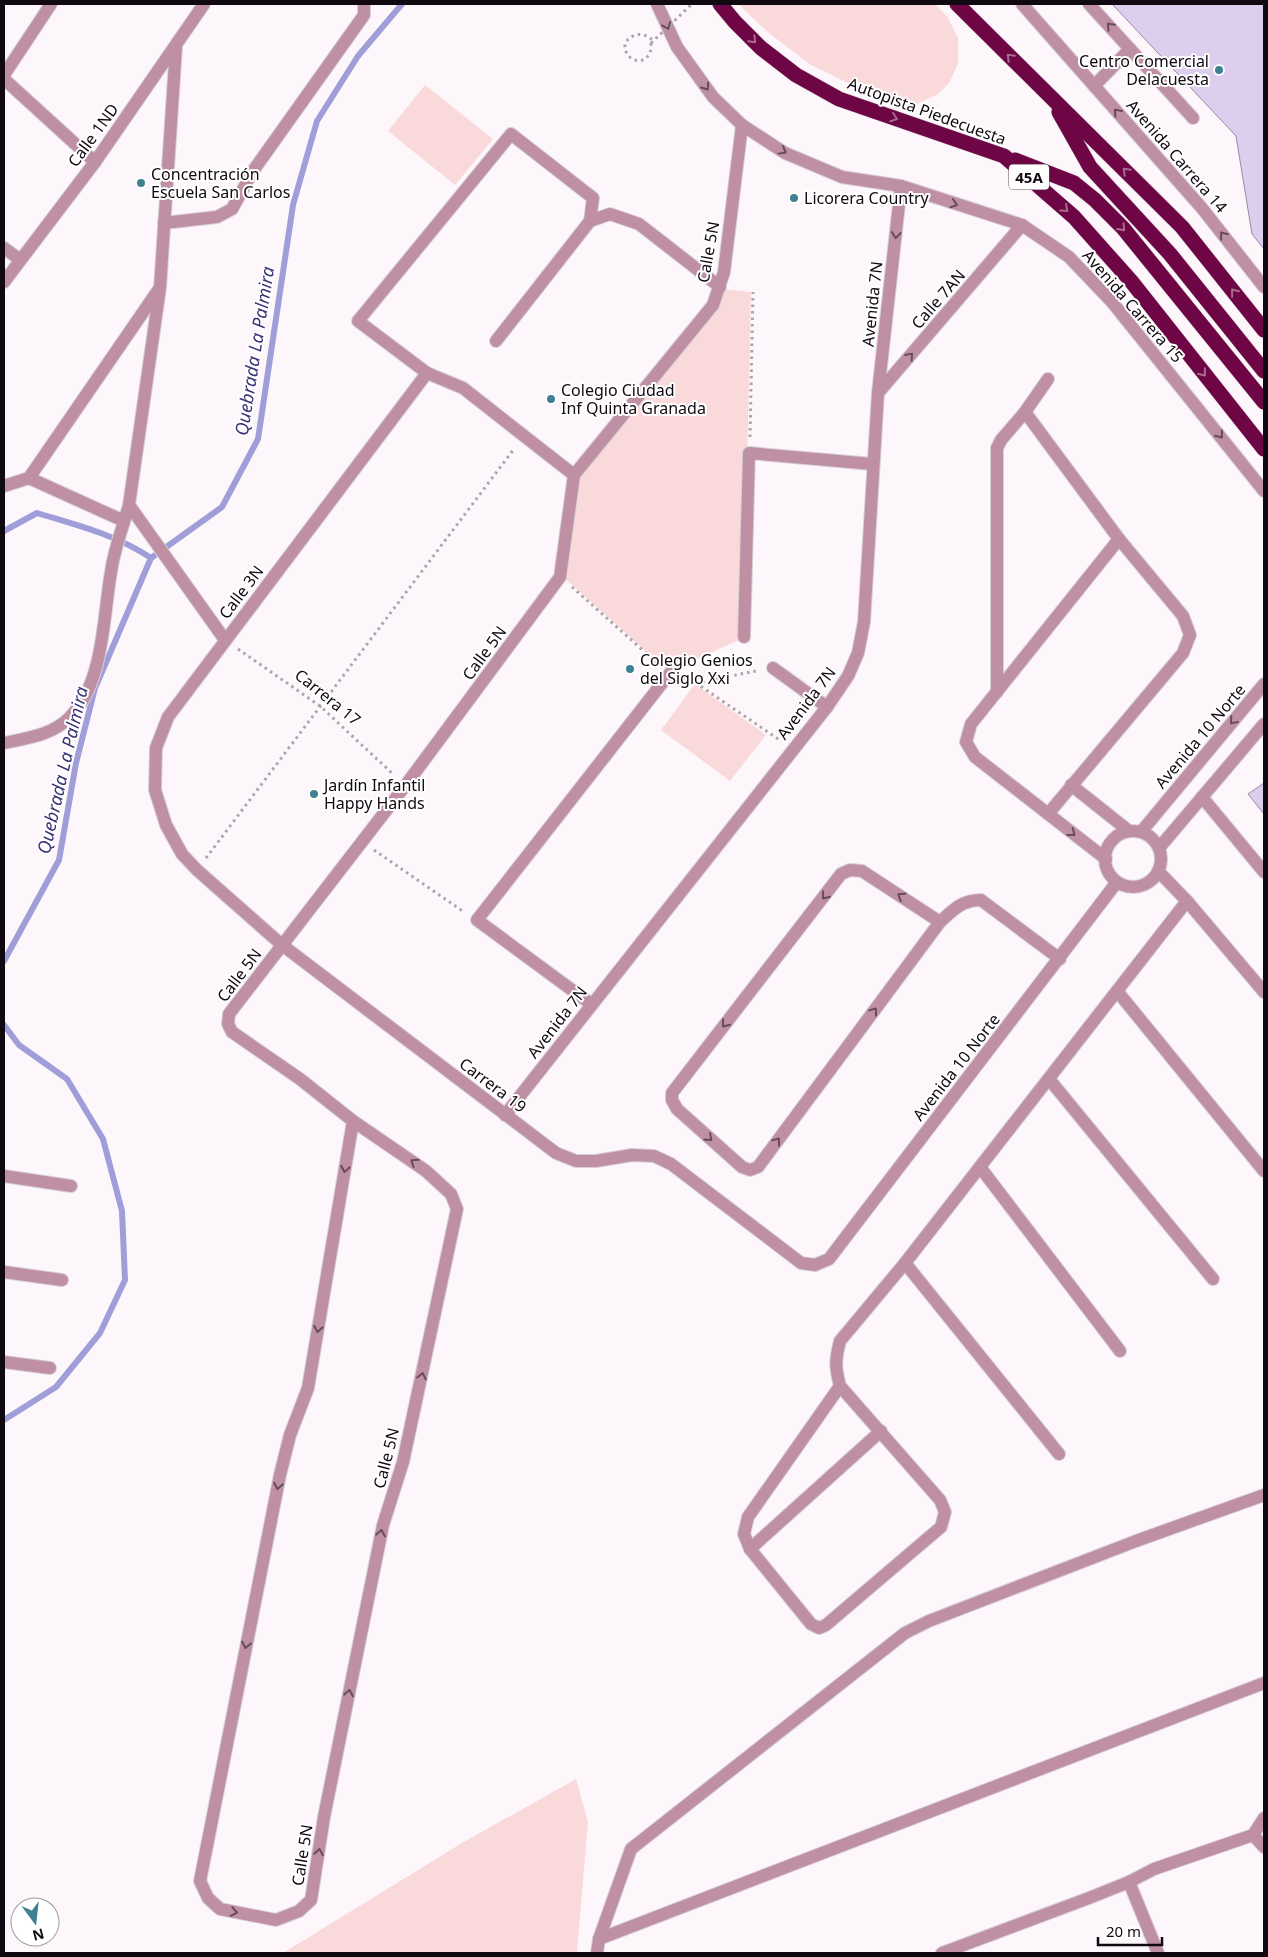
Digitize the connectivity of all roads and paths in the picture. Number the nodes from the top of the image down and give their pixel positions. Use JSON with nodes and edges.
{"nodes":[{"id":1,"x":51,"y":4,"type":"edge"},
{"id":2,"x":204,"y":4,"type":"edge"},
{"id":3,"x":364,"y":4,"type":"edge"},
{"id":4,"x":658,"y":4,"type":"edge"},
{"id":5,"x":692,"y":4,"type":"edge"},
{"id":6,"x":720,"y":4,"type":"edge"},
{"id":7,"x":957,"y":4,"type":"edge"},
{"id":8,"x":1022,"y":4,"type":"edge"},
{"id":9,"x":1089,"y":4,"type":"edge"},
{"id":10,"x":658,"y":44,"type":"dead end"},
{"id":11,"x":176,"y":47,"type":"junction"},
{"id":12,"x":1130,"y":49,"type":"junction"},
{"id":13,"x":4,"y":75,"type":"edge"},
{"id":14,"x":4,"y":79,"type":"edge"},
{"id":15,"x":1094,"y":86,"type":"junction"},
{"id":16,"x":1049,"y":96,"type":"junction"},
{"id":17,"x":1193,"y":118,"type":"dead end"},
{"id":18,"x":742,"y":125,"type":"junction"},
{"id":19,"x":1004,"y":156,"type":"junction"},
{"id":20,"x":95,"y":162,"type":"junction"},
{"id":21,"x":901,"y":186,"type":"junction"},
{"id":22,"x":590,"y":221,"type":"junction"},
{"id":23,"x":164,"y":224,"type":"junction"},
{"id":24,"x":1022,"y":225,"type":"junction"},
{"id":25,"x":4,"y":248,"type":"edge"},
{"id":26,"x":19,"y":259,"type":"junction"},
{"id":27,"x":4,"y":282,"type":"edge"},
{"id":28,"x":720,"y":287,"type":"junction"},
{"id":29,"x":1264,"y":287,"type":"edge"},
{"id":30,"x":160,"y":288,"type":"junction"},
{"id":31,"x":753,"y":292,"type":"dead end"},
{"id":32,"x":1264,"y":330,"type":"edge"},
{"id":33,"x":496,"y":342,"type":"dead end"},
{"id":34,"x":1264,"y":371,"type":"edge"},
{"id":35,"x":427,"y":373,"type":"junction"},
{"id":36,"x":1048,"y":379,"type":"dead end"},
{"id":37,"x":878,"y":393,"type":"junction"},
{"id":38,"x":1264,"y":402,"type":"edge"},
{"id":39,"x":1024,"y":412,"type":"junction"},
{"id":40,"x":523,"y":437,"type":"junction"},
{"id":41,"x":1264,"y":449,"type":"edge"},
{"id":42,"x":749,"y":453,"type":"junction"},
{"id":43,"x":872,"y":464,"type":"junction"},
{"id":44,"x":574,"y":475,"type":"junction"},
{"id":45,"x":29,"y":478,"type":"junction"},
{"id":46,"x":4,"y":486,"type":"edge"},
{"id":47,"x":1264,"y":491,"type":"edge"},
{"id":48,"x":129,"y":505,"type":"junction"},
{"id":49,"x":123,"y":525,"type":"junction"},
{"id":50,"x":1120,"y":539,"type":"junction"},
{"id":51,"x":744,"y":637,"type":"dead end"},
{"id":52,"x":225,"y":640,"type":"junction"},
{"id":53,"x":773,"y":668,"type":"joint"},
{"id":54,"x":670,"y":674,"type":"dead end"},
{"id":55,"x":696,"y":683,"type":"dead end"},
{"id":56,"x":1264,"y":684,"type":"edge"},
{"id":57,"x":997,"y":692,"type":"junction"},
{"id":58,"x":320,"y":706,"type":"junction"},
{"id":59,"x":827,"y":707,"type":"junction"},
{"id":60,"x":1264,"y":724,"type":"edge"},
{"id":61,"x":4,"y":743,"type":"edge"},
{"id":62,"x":1071,"y":785,"type":"junction"},
{"id":63,"x":405,"y":786,"type":"junction"},
{"id":64,"x":1202,"y":797,"type":"junction"},
{"id":65,"x":1048,"y":814,"type":"junction"},
{"id":66,"x":1135,"y":832,"type":"junction"},
{"id":67,"x":362,"y":841,"type":"junction"},
{"id":68,"x":1160,"y":848,"type":"junction"},
{"id":69,"x":182,"y":854,"type":"joint"},
{"id":70,"x":1106,"y":860,"type":"junction"},
{"id":71,"x":197,"y":870,"type":"junction"},
{"id":72,"x":1158,"y":872,"type":"junction"},
{"id":73,"x":1264,"y":872,"type":"edge"},
{"id":74,"x":1117,"y":882,"type":"junction"},
{"id":75,"x":1188,"y":901,"type":"junction"},
{"id":76,"x":477,"y":920,"type":"junction"},
{"id":77,"x":940,"y":922,"type":"junction"},
{"id":78,"x":282,"y":945,"type":"junction"},
{"id":79,"x":1060,"y":959,"type":"junction"},
{"id":80,"x":1117,"y":991,"type":"junction"},
{"id":81,"x":1264,"y":992,"type":"edge"},
{"id":82,"x":592,"y":1004,"type":"junction"},
{"id":83,"x":1049,"y":1078,"type":"junction"},
{"id":84,"x":505,"y":1114,"type":"junction"},
{"id":85,"x":354,"y":1121,"type":"junction"},
{"id":86,"x":980,"y":1167,"type":"junction"},
{"id":87,"x":1264,"y":1172,"type":"edge"},
{"id":88,"x":4,"y":1176,"type":"edge"},
{"id":89,"x":71,"y":1186,"type":"dead end"},
{"id":90,"x":905,"y":1263,"type":"junction"},
{"id":91,"x":815,"y":1265,"type":"joint"},
{"id":92,"x":4,"y":1272,"type":"edge"},
{"id":93,"x":1213,"y":1279,"type":"dead end"},
{"id":94,"x":62,"y":1280,"type":"dead end"},
{"id":95,"x":1120,"y":1351,"type":"dead end"},
{"id":96,"x":4,"y":1362,"type":"edge"},
{"id":97,"x":50,"y":1368,"type":"dead end"},
{"id":98,"x":840,"y":1386,"type":"junction"},
{"id":99,"x":881,"y":1431,"type":"junction"},
{"id":100,"x":1059,"y":1454,"type":"dead end"},
{"id":101,"x":1264,"y":1495,"type":"edge"},
{"id":102,"x":750,"y":1549,"type":"junction"},
{"id":103,"x":1264,"y":1683,"type":"edge"},
{"id":104,"x":1264,"y":1818,"type":"edge"},
{"id":105,"x":1253,"y":1835,"type":"junction"},
{"id":106,"x":1264,"y":1847,"type":"edge"},
{"id":107,"x":1130,"y":1882,"type":"junction"},
{"id":108,"x":599,"y":1939,"type":"junction"},
{"id":109,"x":597,"y":1953,"type":"edge"},
{"id":110,"x":942,"y":1953,"type":"edge"},
{"id":111,"x":1158,"y":1953,"type":"edge"}],
"edges":[{"from":1,"to":13,"type":"street"},
{"from":2,"to":11,"type":"street","name":"Calle 1ND"},
{"from":3,"to":23,"type":"street"},
{"from":4,"to":18,"type":"street","name":"Avenida Carrera 15","one_way":true},
{"from":5,"to":10,"type":"path","bridge":true},
{"from":6,"to":19,"type":"highway","name":"Autopista Piedecuesta","number":"45A","one_way":true},
{"from":16,"to":7,"type":"highway","one_way":true},
{"from":8,"to":15,"type":"street","name":"Avenida Carrera 14"},
{"from":12,"to":9,"type":"street","one_way":true},
{"from":11,"to":20,"type":"street","name":"Calle 1ND"},
{"from":11,"to":23,"type":"street"},
{"from":12,"to":15,"type":"street"},
{"from":12,"to":17,"type":"street"},
{"from":14,"to":20,"type":"street"},
{"from":29,"to":15,"type":"street","name":"Avenida Carrera 14","one_way":true},
{"from":32,"to":16,"type":"highway","one_way":true},
{"from":16,"to":34,"type":"highway"},
{"from":18,"to":21,"type":"street","name":"Avenida Carrera 15","one_way":true},
{"from":18,"to":28,"type":"street","name":"Calle 5N"},
{"from":19,"to":38,"type":"highway","one_way":true},
{"from":19,"to":41,"type":"highway","name":"Autopista Piedecuesta","number":"45A","one_way":true},
{"from":20,"to":26,"type":"street","name":"Calle 1ND"},
{"from":21,"to":24,"type":"street","name":"Avenida Carrera 15","one_way":true},
{"from":21,"to":37,"type":"street","name":"Avenida 7N","one_way":true},
{"from":22,"to":28,"type":"street"},
{"from":22,"to":33,"type":"street"},
{"from":22,"to":35,"type":"street"},
{"from":23,"to":30,"type":"street"},
{"from":37,"to":24,"type":"street","name":"Calle 7AN","one_way":true},
{"from":24,"to":47,"type":"street","name":"Avenida Carrera 15","one_way":true},
{"from":25,"to":26,"type":"street"},
{"from":26,"to":27,"type":"street","name":"Calle 1ND"},
{"from":28,"to":44,"type":"street","name":"Calle 5N"},
{"from":30,"to":45,"type":"street"},
{"from":30,"to":48,"type":"street"},
{"from":31,"to":42,"type":"path"},
{"from":35,"to":40,"type":"street"},
{"from":35,"to":52,"type":"street","name":"Calle 3N"},
{"from":36,"to":39,"type":"street"},
{"from":37,"to":43,"type":"street","name":"Avenida 7N"},
{"from":39,"to":50,"type":"street"},
{"from":39,"to":57,"type":"street"},
{"from":40,"to":44,"type":"street"},
{"from":40,"to":58,"type":"path"},
{"from":42,"to":43,"type":"street"},
{"from":42,"to":51,"type":"street"},
{"from":43,"to":59,"type":"street","name":"Avenida 7N"},
{"from":44,"to":63,"type":"street","name":"Calle 5N"},
{"from":45,"to":46,"type":"street"},
{"from":45,"to":49,"type":"street"},
{"from":48,"to":49,"type":"street"},
{"from":48,"to":52,"type":"street"},
{"from":49,"to":61,"type":"street"},
{"from":50,"to":57,"type":"street"},
{"from":50,"to":62,"type":"street"},
{"from":52,"to":58,"type":"path","name":"Carrera 17"},
{"from":52,"to":69,"type":"street","name":"Calle 3N"},
{"from":53,"to":55,"type":"path"},
{"from":53,"to":59,"type":"street"},
{"from":54,"to":76,"type":"street"},
{"from":56,"to":66,"type":"street","name":"Avenida 10 Norte","one_way":true},
{"from":57,"to":65,"type":"street"},
{"from":58,"to":63,"type":"path","name":"Carrera 17"},
{"from":58,"to":71,"type":"path"},
{"from":59,"to":82,"type":"street","name":"Avenida 7N"},
{"from":60,"to":64,"type":"street"},
{"from":62,"to":65,"type":"street"},
{"from":62,"to":66,"type":"street"},
{"from":63,"to":67,"type":"street","name":"Calle 5N"},
{"from":64,"to":68,"type":"street"},
{"from":64,"to":73,"type":"street"},
{"from":65,"to":70,"type":"street","one_way":true},
{"from":66,"to":68,"type":"street"},
{"from":66,"to":70,"type":"street"},
{"from":67,"to":76,"type":"path"},
{"from":67,"to":78,"type":"street","name":"Calle 5N"},
{"from":68,"to":72,"type":"street"},
{"from":69,"to":71,"type":"street","name":"Carrera 19"},
{"from":70,"to":74,"type":"street"},
{"from":71,"to":78,"type":"street","name":"Carrera 19"},
{"from":72,"to":74,"type":"street"},
{"from":72,"to":75,"type":"street"},
{"from":74,"to":79,"type":"street","name":"Avenida 10 Norte"},
{"from":75,"to":80,"type":"street"},
{"from":75,"to":81,"type":"street"},
{"from":76,"to":82,"type":"street"},
{"from":77,"to":77,"type":"street","one_way":true},
{"from":77,"to":79,"type":"street"},
{"from":78,"to":84,"type":"street","name":"Carrera 19"},
{"from":78,"to":85,"type":"street","name":"Calle 5N"},
{"from":79,"to":91,"type":"street","name":"Avenida 10 Norte"},
{"from":80,"to":83,"type":"street"},
{"from":80,"to":87,"type":"street"},
{"from":82,"to":84,"type":"street","name":"Avenida 7N"},
{"from":83,"to":86,"type":"street"},
{"from":83,"to":93,"type":"street"},
{"from":84,"to":91,"type":"street","name":"Carrera 19"},
{"from":85,"to":85,"type":"street","name":"Calle 5N","one_way":true},
{"from":86,"to":90,"type":"street"},
{"from":86,"to":95,"type":"street"},
{"from":88,"to":89,"type":"street"},
{"from":90,"to":98,"type":"street"},
{"from":90,"to":100,"type":"street"},
{"from":92,"to":94,"type":"street"},
{"from":96,"to":97,"type":"street"},
{"from":98,"to":99,"type":"street"},
{"from":98,"to":102,"type":"street"},
{"from":99,"to":102,"type":"street"},
{"from":99,"to":102,"type":"street"},
{"from":101,"to":108,"type":"street"},
{"from":103,"to":108,"type":"street"},
{"from":104,"to":105,"type":"street"},
{"from":105,"to":106,"type":"street"},
{"from":105,"to":107,"type":"street"},
{"from":107,"to":110,"type":"street"},
{"from":107,"to":111,"type":"street"},
{"from":108,"to":109,"type":"street"}]}
